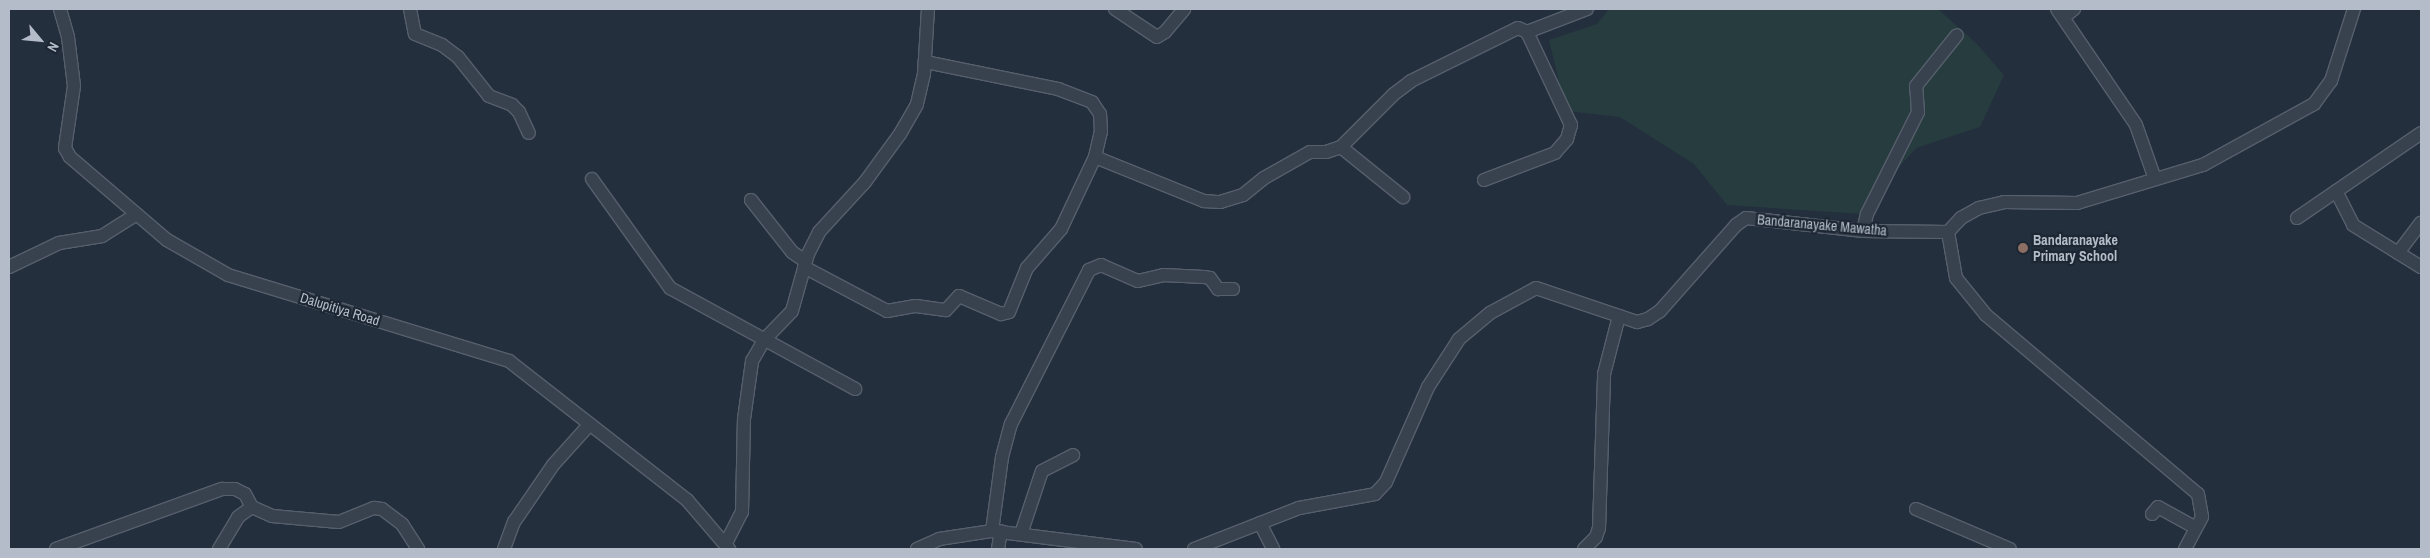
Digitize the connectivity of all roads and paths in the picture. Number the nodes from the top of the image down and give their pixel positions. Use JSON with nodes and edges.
{"nodes":[{"id":1,"x":60,"y":9,"type":"edge"},
{"id":2,"x":410,"y":9,"type":"edge"},
{"id":3,"x":928,"y":9,"type":"edge"},
{"id":4,"x":1115,"y":9,"type":"edge"},
{"id":5,"x":1184,"y":9,"type":"edge"},
{"id":6,"x":1586,"y":9,"type":"edge"},
{"id":7,"x":2074,"y":9,"type":"edge"},
{"id":8,"x":2354,"y":9,"type":"edge"},
{"id":9,"x":2060,"y":13,"type":"edge"},
{"id":10,"x":1527,"y":32,"type":"junction"},
{"id":11,"x":1957,"y":35,"type":"dead end"},
{"id":12,"x":925,"y":62,"type":"junction"},
{"id":13,"x":529,"y":133,"type":"dead end"},
{"id":14,"x":2421,"y":133,"type":"edge"},
{"id":15,"x":1341,"y":148,"type":"junction"},
{"id":16,"x":1095,"y":157,"type":"junction"},
{"id":17,"x":592,"y":179,"type":"dead end"},
{"id":18,"x":2155,"y":179,"type":"junction"},
{"id":19,"x":1484,"y":180,"type":"dead end"},
{"id":20,"x":2336,"y":191,"type":"junction"},
{"id":21,"x":1403,"y":197,"type":"dead end"},
{"id":22,"x":752,"y":200,"type":"dead end"},
{"id":23,"x":137,"y":214,"type":"junction"},
{"id":24,"x":2297,"y":218,"type":"dead end"},
{"id":25,"x":2421,"y":223,"type":"edge"},
{"id":26,"x":1864,"y":231,"type":"junction"},
{"id":27,"x":1948,"y":232,"type":"junction"},
{"id":28,"x":2398,"y":253,"type":"junction"},
{"id":29,"x":805,"y":264,"type":"junction"},
{"id":30,"x":9,"y":267,"type":"edge"},
{"id":31,"x":2421,"y":267,"type":"edge"},
{"id":32,"x":1233,"y":289,"type":"dead end"},
{"id":33,"x":1619,"y":316,"type":"junction"},
{"id":34,"x":764,"y":340,"type":"junction"},
{"id":35,"x":855,"y":388,"type":"dead end"},
{"id":36,"x":589,"y":426,"type":"junction"},
{"id":37,"x":1073,"y":455,"type":"dead end"},
{"id":38,"x":252,"y":507,"type":"junction"},
{"id":39,"x":1916,"y":509,"type":"dead end"},
{"id":40,"x":2152,"y":514,"type":"dead end"},
{"id":41,"x":1260,"y":523,"type":"junction"},
{"id":42,"x":2196,"y":528,"type":"junction"},
{"id":43,"x":997,"y":531,"type":"junction"},
{"id":44,"x":1021,"y":534,"type":"junction"},
{"id":45,"x":1064,"y":545,"type":"edge"},
{"id":46,"x":728,"y":546,"type":"edge"},
{"id":47,"x":56,"y":549,"type":"edge"},
{"id":48,"x":219,"y":549,"type":"edge"},
{"id":49,"x":418,"y":549,"type":"edge"},
{"id":50,"x":504,"y":549,"type":"edge"},
{"id":51,"x":917,"y":549,"type":"edge"},
{"id":52,"x":998,"y":549,"type":"edge"},
{"id":53,"x":1136,"y":549,"type":"edge"},
{"id":54,"x":1194,"y":549,"type":"edge"},
{"id":55,"x":1273,"y":549,"type":"edge"},
{"id":56,"x":1584,"y":549,"type":"edge"},
{"id":57,"x":2010,"y":549,"type":"edge"},
{"id":58,"x":2185,"y":549,"type":"edge"}],
"edges":[{"from":1,"to":23,"type":"street","name":"Dalupitiya Road"},
{"from":2,"to":13,"type":"street"},
{"from":3,"to":12,"type":"street"},
{"from":4,"to":5,"type":"street"},
{"from":6,"to":10,"type":"street"},
{"from":7,"to":9,"type":"street"},
{"from":8,"to":18,"type":"street"},
{"from":9,"to":18,"type":"street"},
{"from":10,"to":15,"type":"street"},
{"from":10,"to":19,"type":"street"},
{"from":11,"to":26,"type":"street"},
{"from":12,"to":16,"type":"street"},
{"from":12,"to":29,"type":"street"},
{"from":14,"to":20,"type":"street"},
{"from":15,"to":16,"type":"street"},
{"from":15,"to":21,"type":"street"},
{"from":16,"to":29,"type":"street"},
{"from":17,"to":34,"type":"street"},
{"from":18,"to":27,"type":"street"},
{"from":20,"to":24,"type":"street"},
{"from":20,"to":28,"type":"street"},
{"from":22,"to":29,"type":"street"},
{"from":23,"to":30,"type":"street"},
{"from":23,"to":36,"type":"street","name":"Dalupitiya Road"},
{"from":25,"to":28,"type":"street"},
{"from":26,"to":27,"type":"street","name":"Bandaranayake Mawatha"},
{"from":26,"to":33,"type":"street","name":"Bandaranayake Mawatha"},
{"from":27,"to":42,"type":"street"},
{"from":28,"to":31,"type":"street"},
{"from":29,"to":34,"type":"street"},
{"from":32,"to":43,"type":"street"},
{"from":33,"to":41,"type":"street","name":"Bandaranayake Mawatha"},
{"from":33,"to":56,"type":"street"},
{"from":34,"to":35,"type":"street"},
{"from":34,"to":46,"type":"street"},
{"from":36,"to":46,"type":"street","name":"Dalupitiya Road"},
{"from":36,"to":50,"type":"street"},
{"from":37,"to":44,"type":"street"},
{"from":38,"to":47,"type":"street"},
{"from":38,"to":48,"type":"street"},
{"from":38,"to":49,"type":"street"},
{"from":39,"to":57,"type":"street"},
{"from":40,"to":42,"type":"street"},
{"from":41,"to":54,"type":"street","name":"Bandaranayake Mawatha"},
{"from":41,"to":55,"type":"street"},
{"from":42,"to":58,"type":"street"},
{"from":43,"to":44,"type":"street"},
{"from":43,"to":51,"type":"street"},
{"from":43,"to":52,"type":"street"},
{"from":44,"to":45,"type":"street"},
{"from":45,"to":53,"type":"street"}]}
